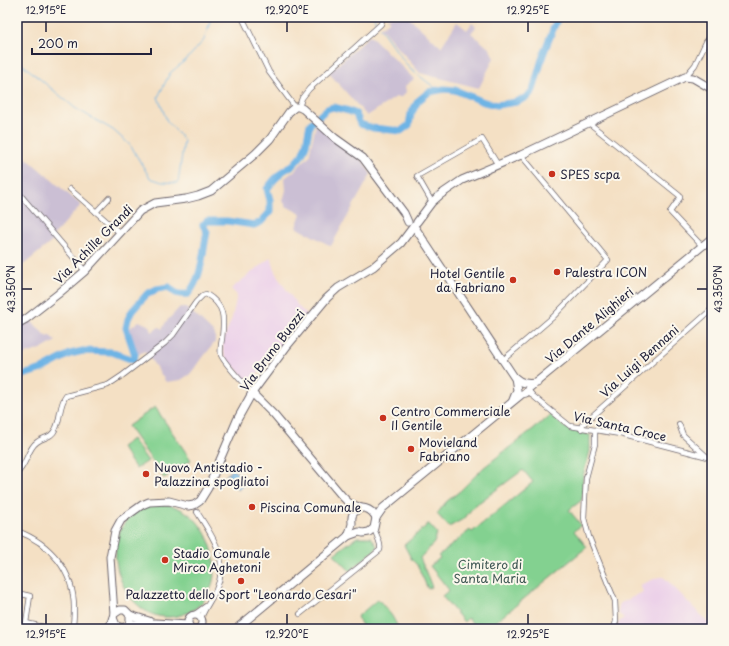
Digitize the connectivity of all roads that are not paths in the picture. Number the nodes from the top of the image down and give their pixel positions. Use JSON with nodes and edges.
{"nodes":[{"id":1,"x":242,"y":17,"type":"edge"},
{"id":2,"x":383,"y":17,"type":"edge"},
{"id":3,"x":712,"y":35,"type":"edge"},
{"id":4,"x":695,"y":65,"type":"junction"},
{"id":5,"x":685,"y":77,"type":"junction"},
{"id":6,"x":693,"y":78,"type":"junction"},
{"id":7,"x":712,"y":89,"type":"edge"},
{"id":8,"x":297,"y":107,"type":"junction"},
{"id":9,"x":589,"y":123,"type":"junction"},
{"id":10,"x":522,"y":155,"type":"junction"},
{"id":11,"x":498,"y":165,"type":"junction"},
{"id":12,"x":70,"y":189,"type":"dead end"},
{"id":13,"x":17,"y":191,"type":"edge"},
{"id":14,"x":109,"y":198,"type":"dead end"},
{"id":15,"x":432,"y":202,"type":"junction"},
{"id":16,"x":96,"y":212,"type":"junction"},
{"id":17,"x":412,"y":222,"type":"junction"},
{"id":18,"x":120,"y":233,"type":"junction"},
{"id":19,"x":421,"y":236,"type":"junction"},
{"id":20,"x":405,"y":238,"type":"junction"},
{"id":21,"x":712,"y":238,"type":"edge"},
{"id":22,"x":702,"y":246,"type":"junction"},
{"id":23,"x":84,"y":271,"type":"junction"},
{"id":24,"x":712,"y":309,"type":"edge"},
{"id":25,"x":17,"y":324,"type":"edge"},
{"id":26,"x":503,"y":360,"type":"junction"},
{"id":27,"x":523,"y":389,"type":"junction"},
{"id":28,"x":254,"y":391,"type":"junction"},
{"id":29,"x":679,"y":424,"type":"dead end"},
{"id":30,"x":581,"y":429,"type":"junction"},
{"id":31,"x":595,"y":430,"type":"junction"},
{"id":32,"x":709,"y":457,"type":"edge"},
{"id":33,"x":17,"y":473,"type":"edge"},
{"id":34,"x":349,"y":503,"type":"junction"},
{"id":35,"x":195,"y":508,"type":"junction"},
{"id":36,"x":360,"y":508,"type":"junction"},
{"id":37,"x":383,"y":508,"type":"junction"},
{"id":38,"x":371,"y":510,"type":"junction"},
{"id":39,"x":352,"y":515,"type":"junction"},
{"id":40,"x":376,"y":518,"type":"junction"},
{"id":41,"x":352,"y":524,"type":"junction"},
{"id":42,"x":371,"y":530,"type":"junction"},
{"id":43,"x":17,"y":531,"type":"edge"},
{"id":44,"x":359,"y":532,"type":"junction"},
{"id":45,"x":348,"y":536,"type":"junction"},
{"id":46,"x":113,"y":592,"type":"junction"},
{"id":47,"x":17,"y":593,"type":"edge"},
{"id":48,"x":207,"y":605,"type":"junction"},
{"id":49,"x":123,"y":610,"type":"junction"},
{"id":50,"x":300,"y":614,"type":"dead end"},
{"id":51,"x":130,"y":615,"type":"junction"},
{"id":52,"x":114,"y":616,"type":"junction"},
{"id":53,"x":26,"y":623,"type":"junction"},
{"id":54,"x":155,"y":623,"type":"junction"},
{"id":55,"x":195,"y":623,"type":"edge"},
{"id":56,"x":17,"y":624,"type":"edge"},
{"id":57,"x":129,"y":624,"type":"junction"},
{"id":58,"x":116,"y":628,"type":"edge"},
{"id":59,"x":52,"y":629,"type":"edge"},
{"id":60,"x":72,"y":629,"type":"edge"},
{"id":61,"x":109,"y":629,"type":"edge"},
{"id":62,"x":236,"y":629,"type":"edge"},
{"id":63,"x":614,"y":629,"type":"edge"}],
"edges":[{"from":1,"to":8,"type":"street"},
{"from":2,"to":8,"type":"street"},
{"from":3,"to":4,"type":"street"},
{"from":4,"to":5,"type":"street"},
{"from":4,"to":6,"type":"street"},
{"from":5,"to":6,"type":"main road"},
{"from":5,"to":9,"type":"main road"},
{"from":6,"to":7,"type":"main road"},
{"from":8,"to":17,"type":"main road"},
{"from":8,"to":18,"type":"main road","name":"Via Achille Grandi"},
{"from":9,"to":10,"type":"main road"},
{"from":9,"to":22,"type":"street"},
{"from":10,"to":11,"type":"main road"},
{"from":10,"to":26,"type":"street"},
{"from":11,"to":15,"type":"main road"},
{"from":11,"to":15,"type":"street"},
{"from":12,"to":16,"type":"street"},
{"from":13,"to":23,"type":"street"},
{"from":14,"to":16,"type":"street"},
{"from":15,"to":17,"type":"main road"},
{"from":16,"to":18,"type":"street"},
{"from":17,"to":19,"type":"main road"},
{"from":17,"to":20,"type":"main road"},
{"from":18,"to":23,"type":"main road","name":"Via Achille Grandi"},
{"from":19,"to":20,"type":"main road"},
{"from":19,"to":26,"type":"main road"},
{"from":20,"to":28,"type":"main road","name":"Via Bruno Buozzi"},
{"from":21,"to":22,"type":"main road","name":"Via Dante Alighieri"},
{"from":22,"to":27,"type":"main road","name":"Via Dante Alighieri"},
{"from":23,"to":25,"type":"main road","name":"Via Achille Grandi"},
{"from":24,"to":30,"type":"street","name":"Via Luigi Bennani"},
{"from":26,"to":27,"type":"main road"},
{"from":27,"to":30,"type":"street","name":"Via Santa Croce"},
{"from":27,"to":37,"type":"main road","name":"Via Dante Alighieri"},
{"from":28,"to":33,"type":"street"},
{"from":28,"to":34,"type":"main road"},
{"from":28,"to":35,"type":"main road","name":"Via Bruno Buozzi"},
{"from":29,"to":32,"type":"street"},
{"from":30,"to":31,"type":"street","name":"Via Santa Croce"},
{"from":31,"to":32,"type":"street","name":"Via Santa Croce"},
{"from":31,"to":63,"type":"street"},
{"from":34,"to":36,"type":"main road","name":"Via Dante Alighieri"},
{"from":34,"to":39,"type":"main road"},
{"from":35,"to":46,"type":"main road"},
{"from":35,"to":48,"type":"street"},
{"from":36,"to":38,"type":"main road","name":"Via Dante Alighieri"},
{"from":36,"to":39,"type":"main road"},
{"from":37,"to":38,"type":"main road","name":"Via Dante Alighieri"},
{"from":37,"to":40,"type":"main road","name":"Via Dante Alighieri"},
{"from":38,"to":40,"type":"main road"},
{"from":39,"to":41,"type":"main road"},
{"from":40,"to":42,"type":"main road","name":"Via Dante Alighieri"},
{"from":41,"to":44,"type":"main road"},
{"from":41,"to":45,"type":"main road"},
{"from":42,"to":44,"type":"main road"},
{"from":42,"to":50,"type":"street"},
{"from":43,"to":60,"type":"street"},
{"from":44,"to":45,"type":"main road"},
{"from":45,"to":62,"type":"main road"},
{"from":46,"to":49,"type":"main road"},
{"from":46,"to":52,"type":"main road"},
{"from":47,"to":53,"type":"street"},
{"from":48,"to":55,"type":"street"},
{"from":48,"to":55,"type":"street"},
{"from":49,"to":51,"type":"main road"},
{"from":49,"to":52,"type":"main road"},
{"from":51,"to":54,"type":"main road"},
{"from":51,"to":57,"type":"main road"},
{"from":52,"to":58,"type":"main road"},
{"from":52,"to":61,"type":"main road"},
{"from":53,"to":56,"type":"street"},
{"from":53,"to":59,"type":"street"},
{"from":54,"to":55,"type":"main road"},
{"from":54,"to":57,"type":"main road"},
{"from":57,"to":58,"type":"main road"}]}
